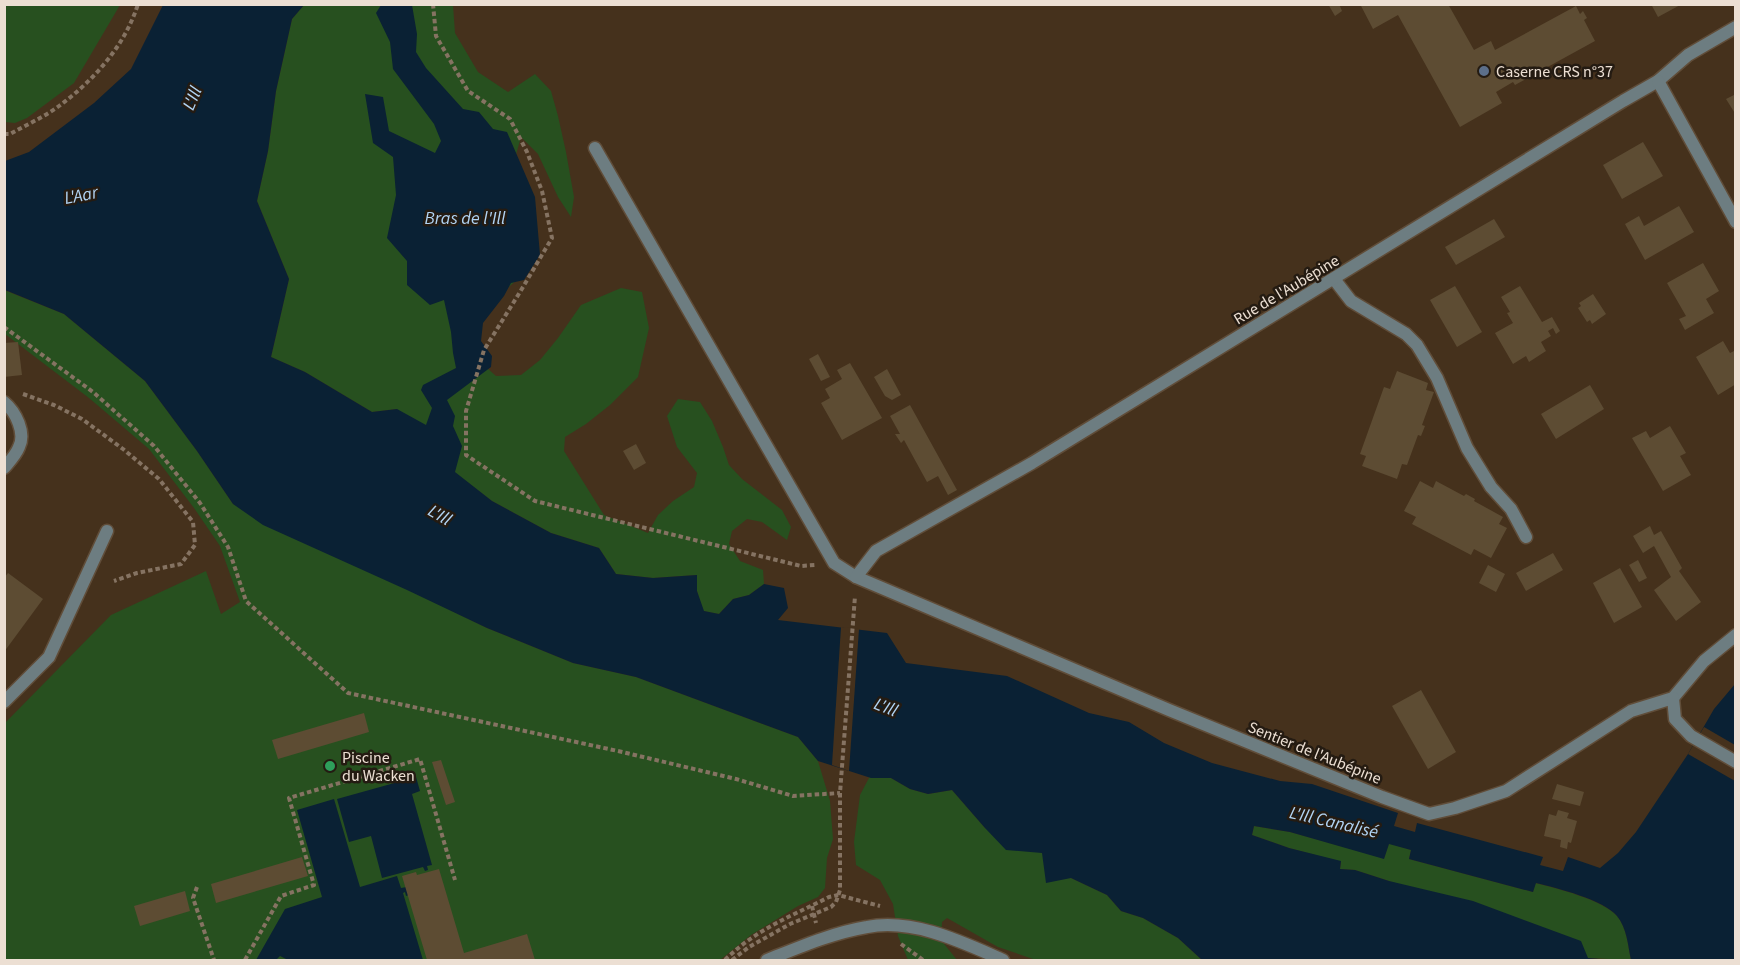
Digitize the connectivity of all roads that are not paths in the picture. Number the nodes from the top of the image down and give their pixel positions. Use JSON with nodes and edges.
{"nodes":[{"id":1,"x":1736,"y":27,"type":"edge"},
{"id":2,"x":1658,"y":81,"type":"junction"},
{"id":3,"x":594,"y":148,"type":"dead end"},
{"id":4,"x":1736,"y":222,"type":"edge"},
{"id":5,"x":1334,"y":279,"type":"junction"},
{"id":6,"x":9,"y":398,"type":"edge"},
{"id":7,"x":4,"y":468,"type":"edge"},
{"id":8,"x":106,"y":531,"type":"dead end"},
{"id":9,"x":1526,"y":537,"type":"dead end"},
{"id":10,"x":856,"y":577,"type":"junction"},
{"id":11,"x":1736,"y":635,"type":"edge"},
{"id":12,"x":1673,"y":698,"type":"junction"},
{"id":13,"x":4,"y":702,"type":"edge"},
{"id":14,"x":1736,"y":762,"type":"edge"},
{"id":15,"x":998,"y":959,"type":"edge"},
{"id":16,"x":767,"y":960,"type":"edge"}],
"edges":[{"from":1,"to":2,"type":"street","name":"Rue de l'Aubépine"},
{"from":2,"to":4,"type":"street"},
{"from":2,"to":5,"type":"street","name":"Rue de l'Aubépine"},
{"from":3,"to":10,"type":"street","name":"Sentier de l'Aubépine"},
{"from":5,"to":9,"type":"street"},
{"from":5,"to":10,"type":"street","name":"Rue de l'Aubépine"},
{"from":6,"to":7,"type":"street"},
{"from":8,"to":13,"type":"street"},
{"from":10,"to":12,"type":"street","name":"Sentier de l'Aubépine"},
{"from":11,"to":12,"type":"street"},
{"from":12,"to":14,"type":"street"},
{"from":15,"to":16,"type":"street"}]}
